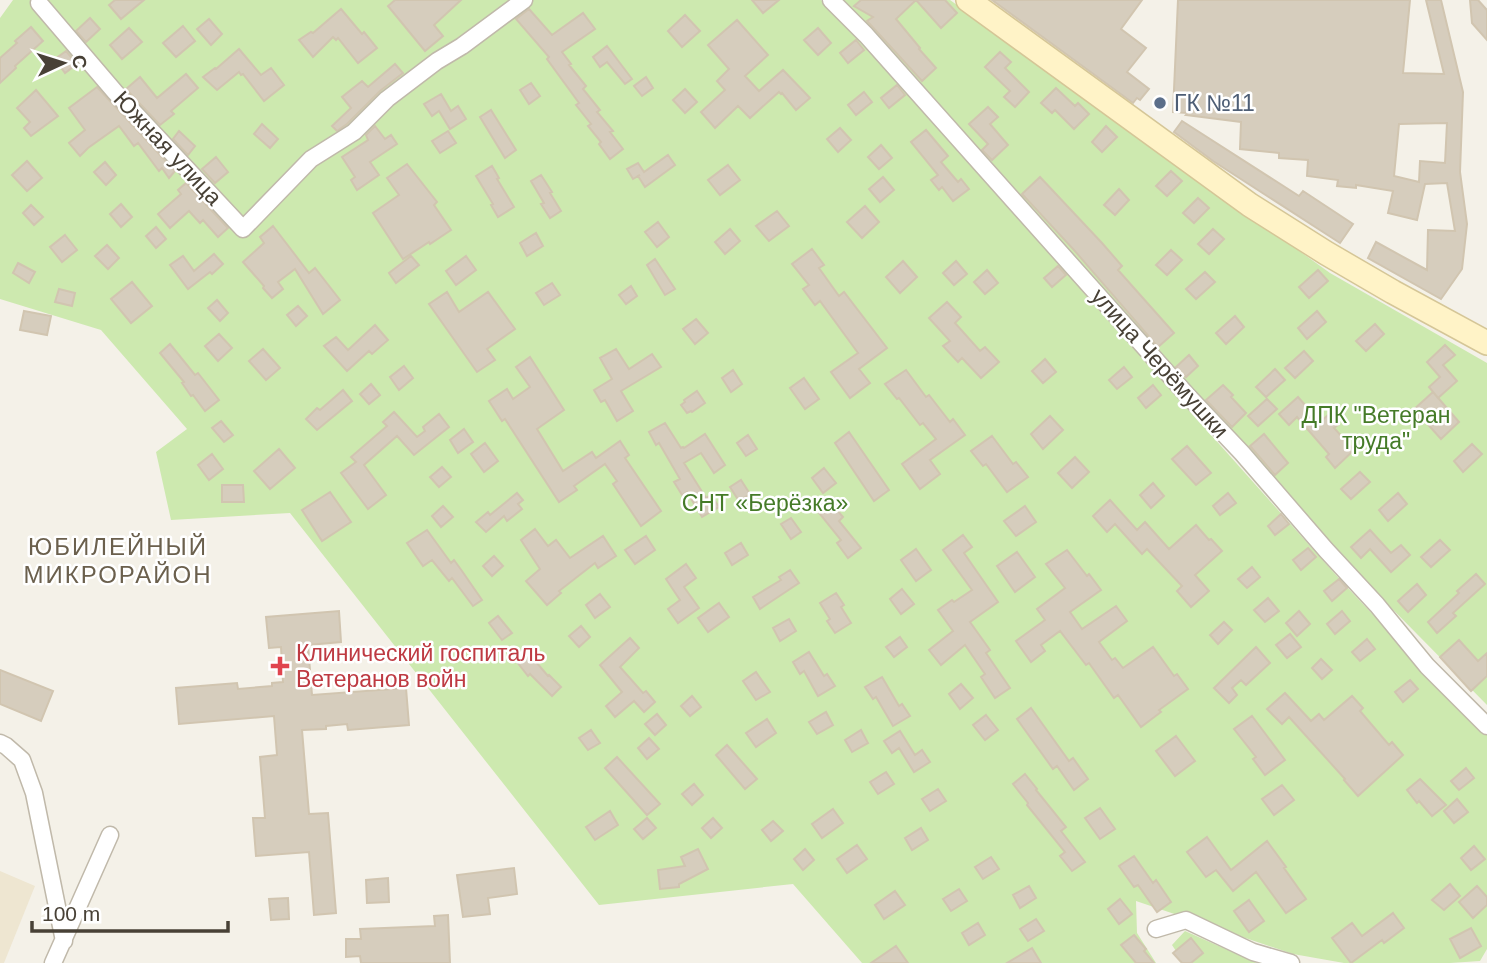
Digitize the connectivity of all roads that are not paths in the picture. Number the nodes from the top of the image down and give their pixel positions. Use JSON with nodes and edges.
{"nodes":[{"id":1,"x":524,"y":0,"type":"edge"},
{"id":2,"x":831,"y":0,"type":"edge"},
{"id":3,"x":968,"y":0,"type":"edge"},
{"id":4,"x":38,"y":3,"type":"dead end"},
{"id":5,"x":1487,"y":343,"type":"edge"},
{"id":6,"x":1487,"y":726,"type":"edge"},
{"id":7,"x":0,"y":743,"type":"edge"},
{"id":8,"x":110,"y":835,"type":"dead end"},
{"id":9,"x":1156,"y":929,"type":"dead end"},
{"id":10,"x":64,"y":941,"type":"junction"},
{"id":11,"x":53,"y":963,"type":"edge"},
{"id":12,"x":1291,"y":963,"type":"edge"}],
"edges":[{"from":1,"to":4,"type":"street","name":"Южная улица"},
{"from":2,"to":6,"type":"street","name":"улица Черёмушки"},
{"from":3,"to":5,"type":"street"},
{"from":7,"to":10,"type":"street"},
{"from":8,"to":10,"type":"street"},
{"from":9,"to":12,"type":"street"},
{"from":10,"to":11,"type":"street"}]}
